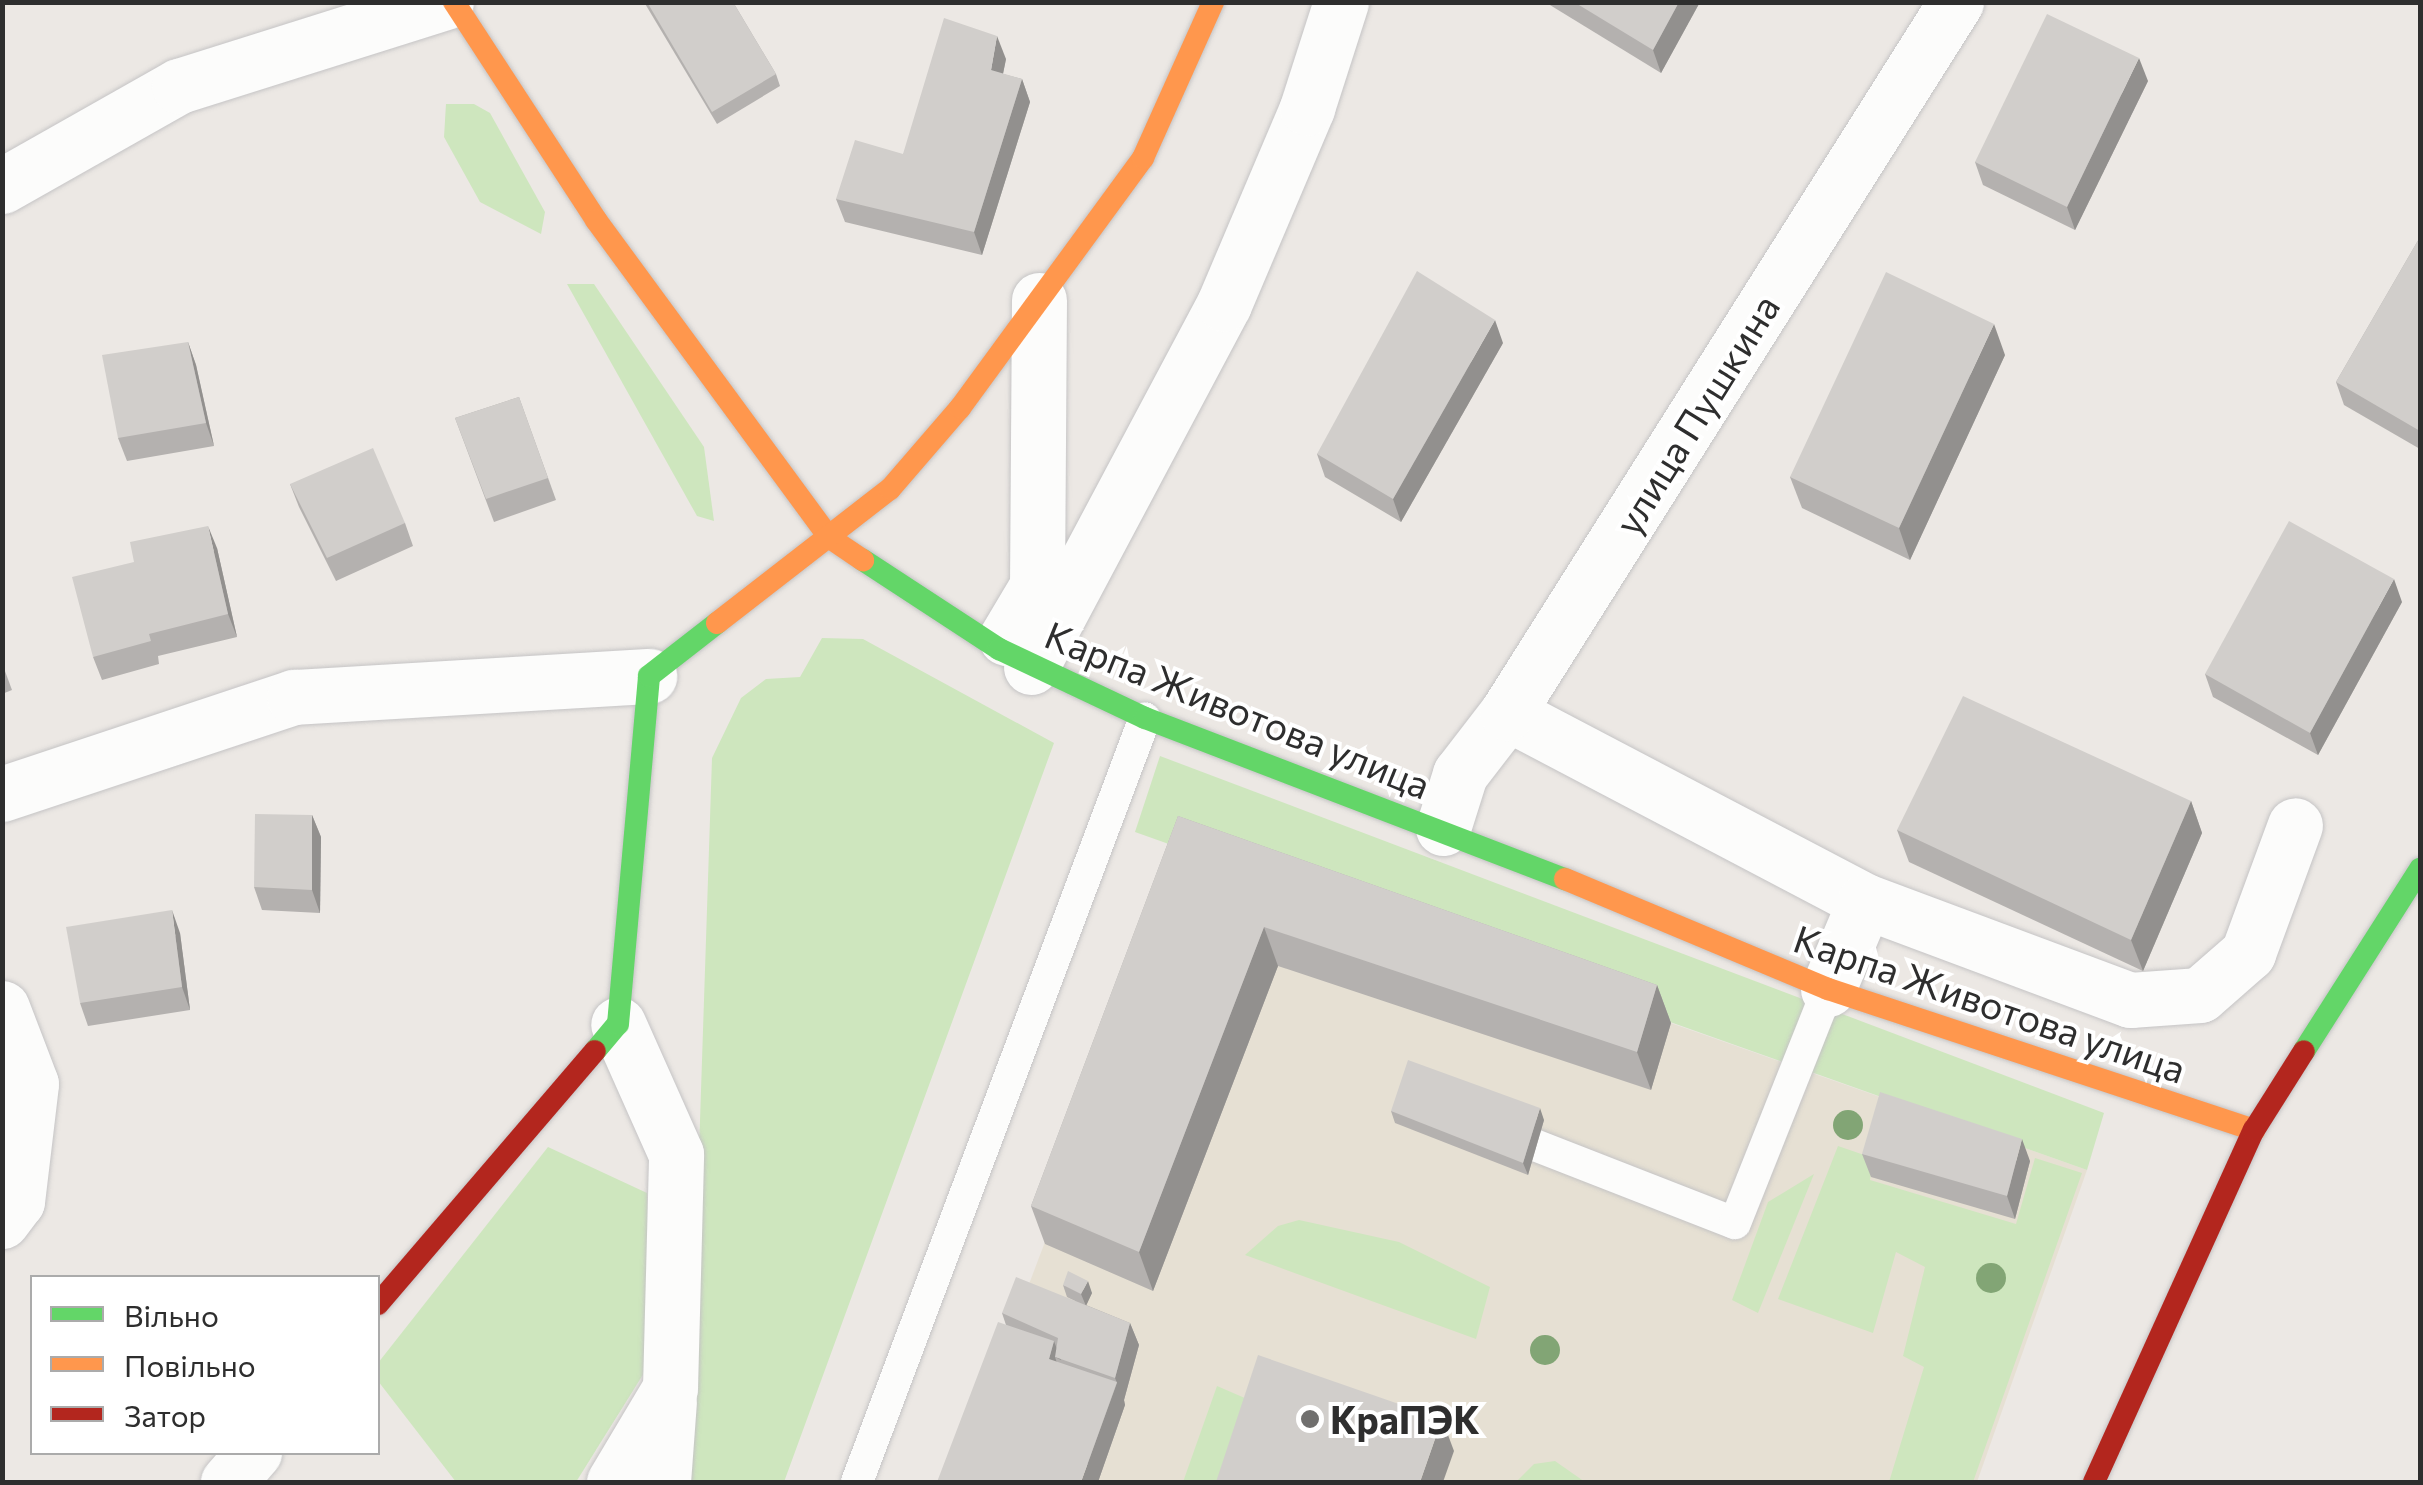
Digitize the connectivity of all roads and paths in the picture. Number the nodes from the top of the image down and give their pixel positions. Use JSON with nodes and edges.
{"nodes":[{"id":1,"x":446,"y":2,"type":"edge"},
{"id":2,"x":454,"y":2,"type":"edge"},
{"id":3,"x":1212,"y":2,"type":"edge"},
{"id":4,"x":1340,"y":2,"type":"edge"},
{"id":5,"x":1956,"y":2,"type":"edge"},
{"id":6,"x":2,"y":186,"type":"edge"},
{"id":7,"x":1039,"y":300,"type":"junction"},
{"id":8,"x":830,"y":538,"type":"junction"},
{"id":9,"x":1015,"y":658,"type":"junction"},
{"id":10,"x":649,"y":676,"type":"junction"},
{"id":11,"x":1507,"y":713,"type":"junction"},
{"id":12,"x":1145,"y":718,"type":"junction"},
{"id":13,"x":2,"y":794,"type":"edge"},
{"id":14,"x":2295,"y":825,"type":"dead end"},
{"id":15,"x":1443,"y":828,"type":"junction"},
{"id":16,"x":2420,"y":869,"type":"edge"},
{"id":17,"x":1865,"y":901,"type":"junction"},
{"id":18,"x":1828,"y":989,"type":"junction"},
{"id":19,"x":2,"y":1008,"type":"edge"},
{"id":20,"x":618,"y":1024,"type":"junction"},
{"id":21,"x":2254,"y":1130,"type":"junction"},
{"id":22,"x":1537,"y":1146,"type":"edge"},
{"id":23,"x":2,"y":1222,"type":"edge"},
{"id":24,"x":380,"y":1302,"type":"edge"},
{"id":25,"x":670,"y":1388,"type":"junction"},
{"id":26,"x":251,"y":1455,"type":"edge"},
{"id":27,"x":228,"y":1482,"type":"edge"},
{"id":28,"x":614,"y":1482,"type":"edge"},
{"id":29,"x":663,"y":1482,"type":"edge"},
{"id":30,"x":857,"y":1482,"type":"edge"},
{"id":31,"x":2094,"y":1482,"type":"edge"}],
"edges":[{"from":1,"to":6,"type":"street"},
{"from":2,"to":8,"type":"main road","name":"Карпа Животова улица"},
{"from":3,"to":7,"type":"main road"},
{"from":4,"to":9,"type":"street"},
{"from":5,"to":11,"type":"street","name":"улица Пушкина"},
{"from":7,"to":8,"type":"main road"},
{"from":7,"to":9,"type":"street"},
{"from":8,"to":9,"type":"main road","name":"Карпа Животова улица"},
{"from":8,"to":10,"type":"main road"},
{"from":9,"to":12,"type":"main road","name":"Карпа Животова улица"},
{"from":10,"to":13,"type":"street"},
{"from":10,"to":20,"type":"main road"},
{"from":11,"to":15,"type":"street","name":"улица Пушкина"},
{"from":11,"to":17,"type":"street"},
{"from":12,"to":15,"type":"main road","name":"Карпа Животова улица"},
{"from":12,"to":30,"type":"lane"},
{"from":14,"to":17,"type":"street"},
{"from":15,"to":18,"type":"main road","name":"Карпа Животова улица"},
{"from":16,"to":21,"type":"main road"},
{"from":17,"to":18,"type":"street"},
{"from":18,"to":21,"type":"main road","name":"Карпа Животова улица"},
{"from":18,"to":22,"type":"lane"},
{"from":19,"to":23,"type":"street"},
{"from":20,"to":24,"type":"main road"},
{"from":20,"to":25,"type":"street"},
{"from":21,"to":31,"type":"main road"},
{"from":25,"to":28,"type":"street"},
{"from":25,"to":29,"type":"street"},
{"from":26,"to":27,"type":"street"}]}
